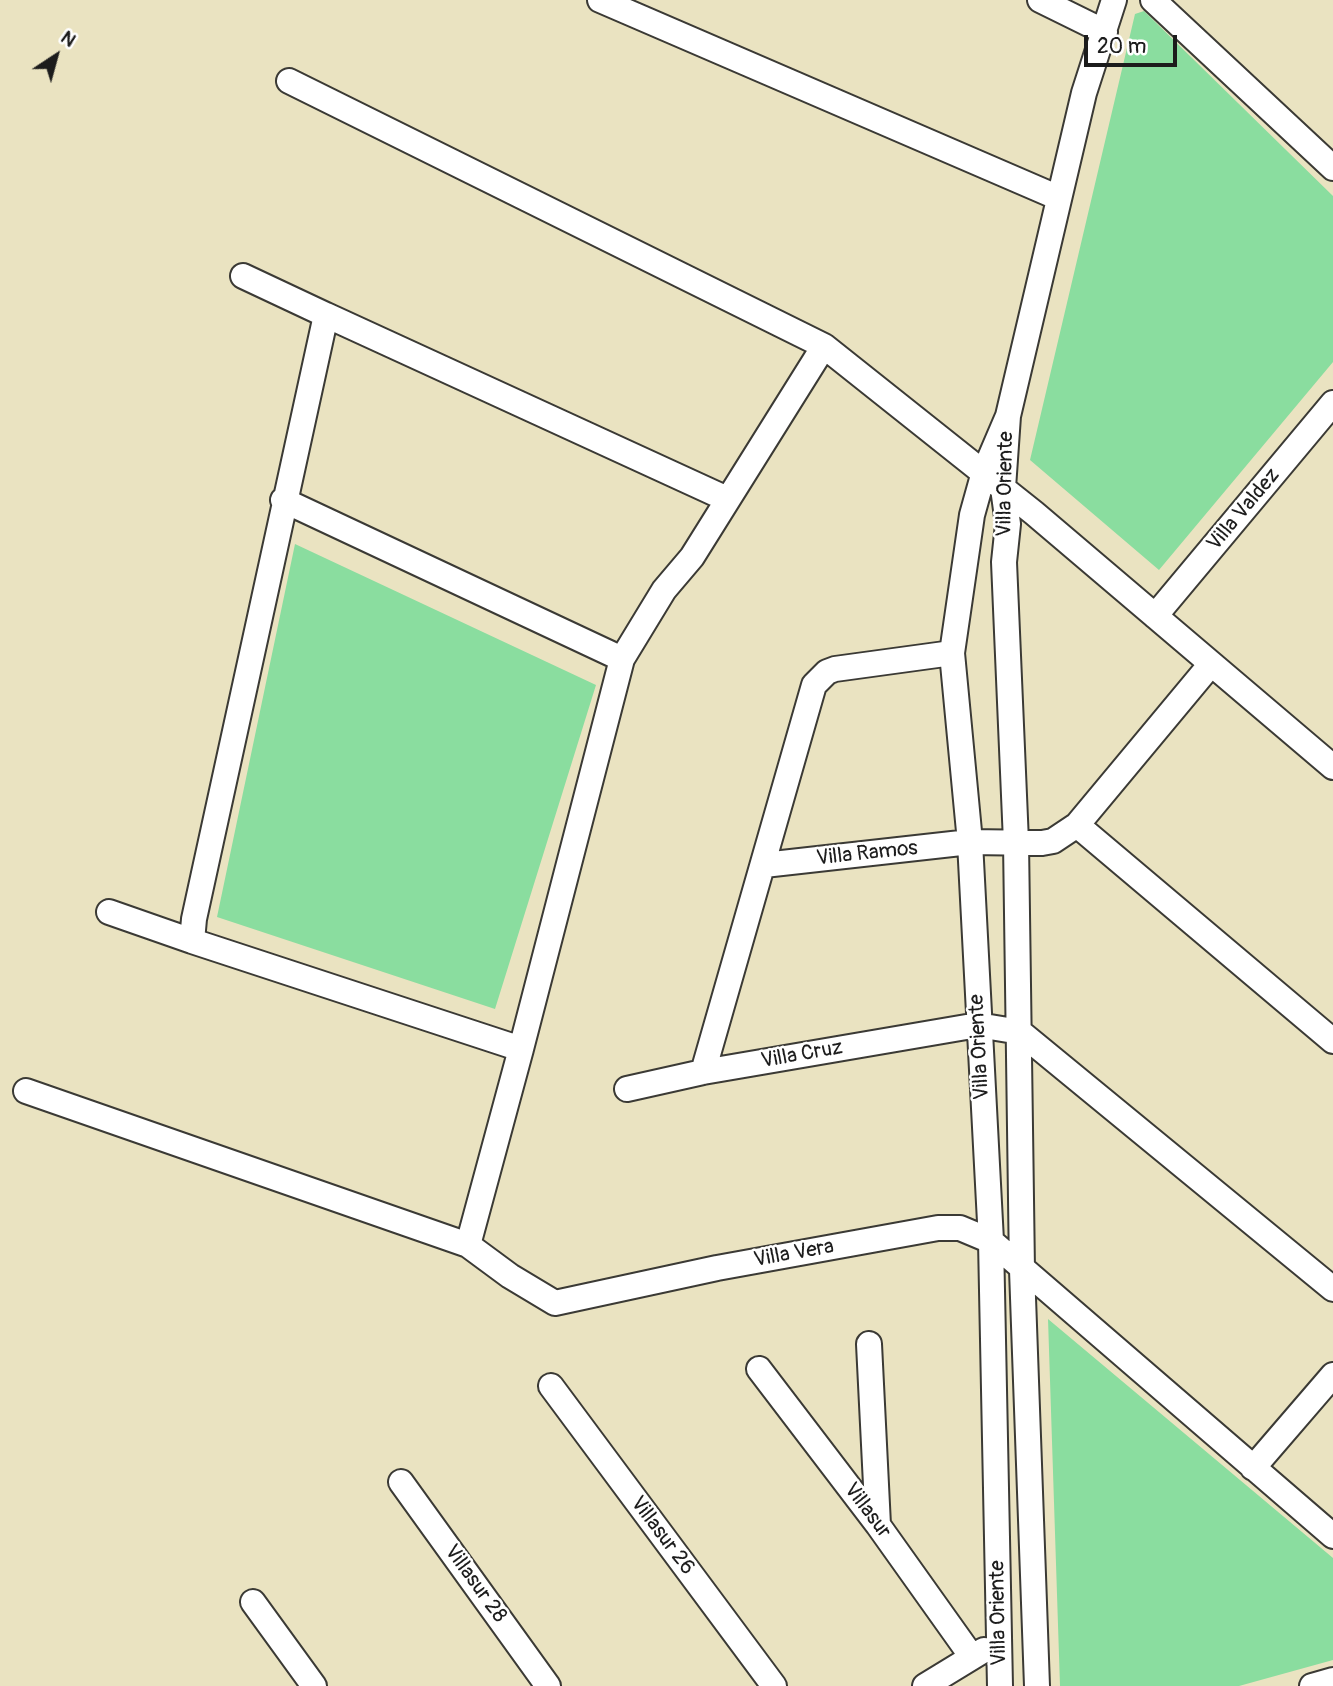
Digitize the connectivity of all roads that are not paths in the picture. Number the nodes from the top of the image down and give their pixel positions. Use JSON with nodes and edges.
{"nodes":[{"id":1,"x":600,"y":0,"type":"edge"},
{"id":2,"x":1040,"y":0,"type":"edge"},
{"id":3,"x":1114,"y":0,"type":"edge"},
{"id":4,"x":1153,"y":0,"type":"edge"},
{"id":5,"x":1105,"y":32,"type":"junction"},
{"id":6,"x":289,"y":80,"type":"dead end"},
{"id":7,"x":1333,"y":169,"type":"edge"},
{"id":8,"x":1059,"y":198,"type":"junction"},
{"id":9,"x":243,"y":276,"type":"dead end"},
{"id":10,"x":326,"y":315,"type":"junction"},
{"id":11,"x":824,"y":346,"type":"junction"},
{"id":12,"x":1333,"y":403,"type":"edge"},
{"id":13,"x":993,"y":480,"type":"junction"},
{"id":14,"x":727,"y":499,"type":"junction"},
{"id":15,"x":283,"y":500,"type":"junction"},
{"id":16,"x":1155,"y":616,"type":"junction"},
{"id":17,"x":952,"y":653,"type":"junction"},
{"id":18,"x":622,"y":659,"type":"junction"},
{"id":19,"x":1210,"y":664,"type":"junction"},
{"id":20,"x":1333,"y":767,"type":"edge"},
{"id":21,"x":1077,"y":825,"type":"junction"},
{"id":22,"x":970,"y":842,"type":"junction"},
{"id":23,"x":1016,"y":842,"type":"junction"},
{"id":24,"x":764,"y":865,"type":"junction"},
{"id":25,"x":109,"y":912,"type":"dead end"},
{"id":26,"x":192,"y":942,"type":"junction"},
{"id":27,"x":978,"y":1025,"type":"junction"},
{"id":28,"x":1020,"y":1032,"type":"junction"},
{"id":29,"x":1333,"y":1041,"type":"edge"},
{"id":30,"x":522,"y":1049,"type":"junction"},
{"id":31,"x":704,"y":1072,"type":"junction"},
{"id":32,"x":627,"y":1089,"type":"dead end"},
{"id":33,"x":26,"y":1091,"type":"dead end"},
{"id":34,"x":991,"y":1241,"type":"junction"},
{"id":35,"x":468,"y":1245,"type":"junction"},
{"id":36,"x":1022,"y":1270,"type":"junction"},
{"id":37,"x":1333,"y":1289,"type":"edge"},
{"id":38,"x":869,"y":1344,"type":"dead end"},
{"id":39,"x":759,"y":1368,"type":"dead end"},
{"id":40,"x":1333,"y":1375,"type":"edge"},
{"id":41,"x":551,"y":1386,"type":"dead end"},
{"id":42,"x":1253,"y":1468,"type":"junction"},
{"id":43,"x":401,"y":1482,"type":"dead end"},
{"id":44,"x":877,"y":1525,"type":"junction"},
{"id":45,"x":1333,"y":1536,"type":"edge"},
{"id":46,"x":253,"y":1602,"type":"dead end"},
{"id":47,"x":1000,"y":1642,"type":"junction"},
{"id":48,"x":972,"y":1657,"type":"junction"},
{"id":49,"x":1333,"y":1680,"type":"edge"},
{"id":50,"x":314,"y":1686,"type":"edge"},
{"id":51,"x":548,"y":1686,"type":"edge"},
{"id":52,"x":774,"y":1686,"type":"edge"},
{"id":53,"x":925,"y":1686,"type":"edge"},
{"id":54,"x":1000,"y":1686,"type":"edge"},
{"id":55,"x":1037,"y":1686,"type":"edge"},
{"id":56,"x":1312,"y":1686,"type":"edge"}],
"edges":[{"from":1,"to":8,"type":"street"},
{"from":2,"to":5,"type":"street"},
{"from":3,"to":5,"type":"street","name":"Villa Oriente"},
{"from":4,"to":7,"type":"street"},
{"from":5,"to":8,"type":"street","name":"Villa Oriente"},
{"from":6,"to":11,"type":"street"},
{"from":8,"to":13,"type":"street","name":"Villa Oriente"},
{"from":9,"to":10,"type":"street"},
{"from":10,"to":14,"type":"street"},
{"from":10,"to":15,"type":"street"},
{"from":11,"to":13,"type":"street"},
{"from":11,"to":14,"type":"street"},
{"from":12,"to":16,"type":"street","name":"Villa Valdez"},
{"from":13,"to":16,"type":"street"},
{"from":13,"to":17,"type":"street","name":"Villa Oriente"},
{"from":13,"to":23,"type":"street","name":"Villa Oriente"},
{"from":14,"to":18,"type":"street"},
{"from":15,"to":18,"type":"street"},
{"from":15,"to":26,"type":"street"},
{"from":16,"to":19,"type":"street"},
{"from":17,"to":22,"type":"street","name":"Villa Oriente"},
{"from":17,"to":24,"type":"street"},
{"from":18,"to":30,"type":"street"},
{"from":19,"to":20,"type":"street"},
{"from":19,"to":21,"type":"street"},
{"from":21,"to":23,"type":"street","name":"Villa Ramos"},
{"from":21,"to":29,"type":"street"},
{"from":22,"to":23,"type":"street","name":"Villa Ramos"},
{"from":22,"to":24,"type":"street","name":"Villa Ramos"},
{"from":22,"to":27,"type":"street","name":"Villa Oriente"},
{"from":23,"to":28,"type":"street","name":"Villa Oriente"},
{"from":24,"to":31,"type":"street"},
{"from":25,"to":26,"type":"street"},
{"from":26,"to":30,"type":"street"},
{"from":27,"to":28,"type":"street","name":"Villa Cruz"},
{"from":27,"to":31,"type":"street","name":"Villa Cruz"},
{"from":27,"to":34,"type":"street","name":"Villa Oriente"},
{"from":28,"to":36,"type":"street","name":"Villa Oriente"},
{"from":28,"to":37,"type":"street"},
{"from":30,"to":35,"type":"street"},
{"from":31,"to":32,"type":"street","name":"Villa Cruz"},
{"from":33,"to":35,"type":"street"},
{"from":34,"to":35,"type":"street","name":"Villa Vera"},
{"from":34,"to":36,"type":"street","name":"Villa Vera"},
{"from":34,"to":47,"type":"street","name":"Villa Oriente"},
{"from":36,"to":42,"type":"street","name":"Villa Vera"},
{"from":36,"to":55,"type":"street","name":"Villa Oriente"},
{"from":38,"to":44,"type":"street"},
{"from":39,"to":44,"type":"street","name":"Villasur"},
{"from":40,"to":42,"type":"street"},
{"from":41,"to":52,"type":"street","name":"Villasur 26"},
{"from":42,"to":45,"type":"street","name":"Villa Vera"},
{"from":43,"to":51,"type":"street","name":"Villasur 28"},
{"from":44,"to":48,"type":"street","name":"Villasur"},
{"from":46,"to":50,"type":"street"},
{"from":47,"to":48,"type":"street"},
{"from":47,"to":54,"type":"street","name":"Villa Oriente"},
{"from":48,"to":53,"type":"street"},
{"from":49,"to":56,"type":"street"}]}
